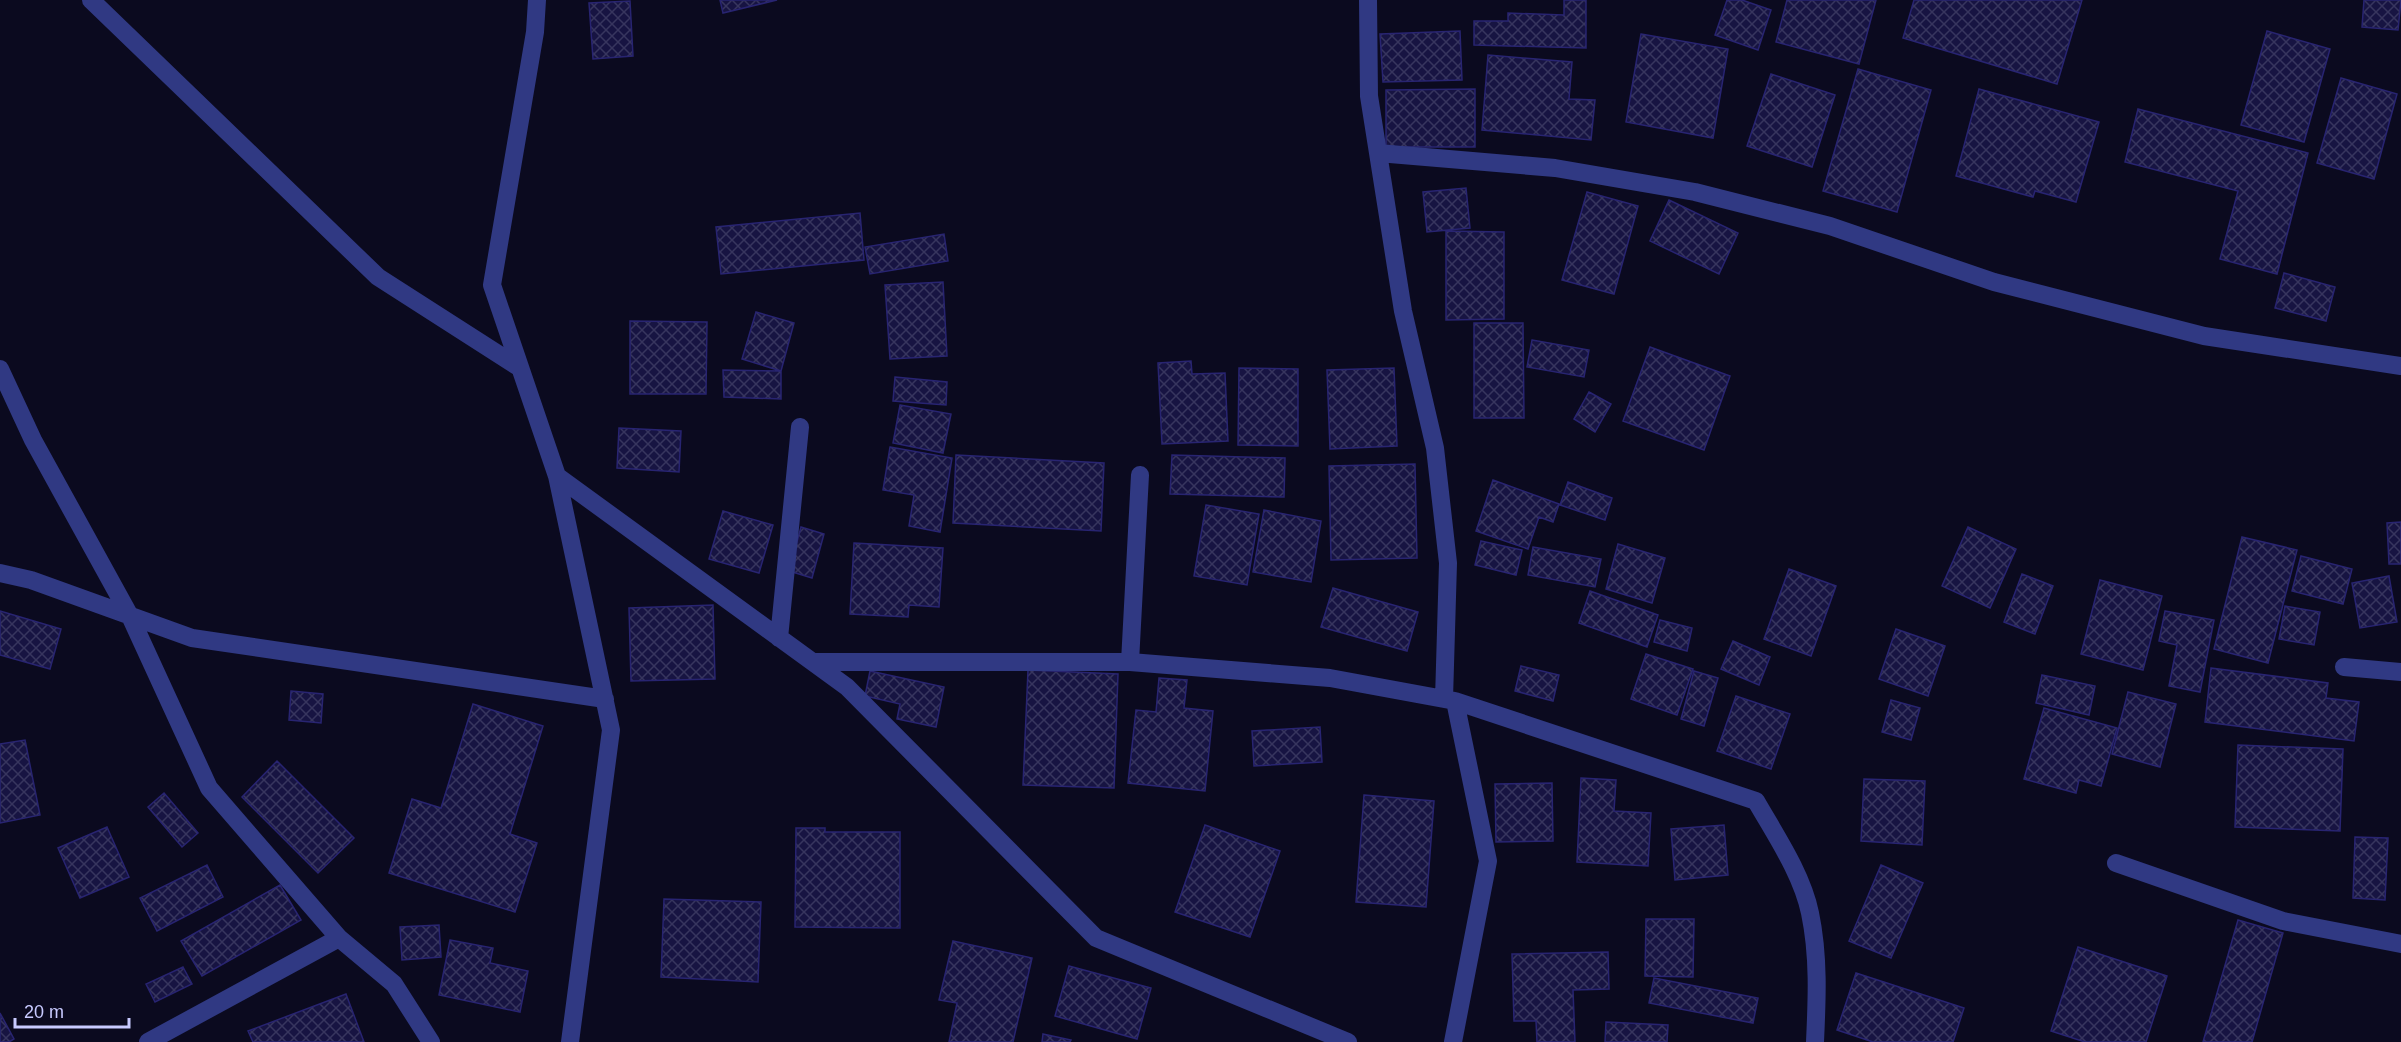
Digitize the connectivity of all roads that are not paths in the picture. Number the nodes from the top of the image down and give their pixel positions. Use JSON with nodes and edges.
{"nodes":[{"id":1,"x":91,"y":0,"type":"edge"},
{"id":2,"x":537,"y":0,"type":"edge"},
{"id":3,"x":1368,"y":0,"type":"edge"},
{"id":4,"x":1378,"y":153,"type":"junction"},
{"id":5,"x":2401,"y":366,"type":"edge"},
{"id":6,"x":520,"y":368,"type":"junction"},
{"id":7,"x":0,"y":369,"type":"edge"},
{"id":8,"x":800,"y":428,"type":"dead end"},
{"id":9,"x":1140,"y":475,"type":"dead end"},
{"id":10,"x":557,"y":476,"type":"junction"},
{"id":11,"x":0,"y":573,"type":"edge"},
{"id":12,"x":130,"y":616,"type":"junction"},
{"id":13,"x":779,"y":638,"type":"junction"},
{"id":14,"x":813,"y":662,"type":"junction"},
{"id":15,"x":1130,"y":662,"type":"junction"},
{"id":16,"x":2344,"y":667,"type":"dead end"},
{"id":17,"x":2401,"y":672,"type":"edge"},
{"id":18,"x":604,"y":699,"type":"junction"},
{"id":19,"x":1449,"y":700,"type":"junction"},
{"id":20,"x":2116,"y":863,"type":"dead end"},
{"id":21,"x":339,"y":938,"type":"junction"},
{"id":22,"x":2401,"y":944,"type":"edge"},
{"id":23,"x":148,"y":1042,"type":"edge"},
{"id":24,"x":431,"y":1042,"type":"edge"},
{"id":25,"x":570,"y":1042,"type":"edge"},
{"id":26,"x":1348,"y":1042,"type":"edge"},
{"id":27,"x":1453,"y":1042,"type":"edge"},
{"id":28,"x":1815,"y":1042,"type":"edge"}],
"edges":[{"from":1,"to":6,"type":"street"},
{"from":2,"to":6,"type":"street"},
{"from":3,"to":4,"type":"street"},
{"from":4,"to":5,"type":"street"},
{"from":4,"to":19,"type":"street"},
{"from":6,"to":10,"type":"street"},
{"from":7,"to":12,"type":"street"},
{"from":8,"to":13,"type":"street"},
{"from":9,"to":15,"type":"street"},
{"from":10,"to":13,"type":"street"},
{"from":10,"to":18,"type":"street"},
{"from":11,"to":12,"type":"street"},
{"from":12,"to":18,"type":"street"},
{"from":12,"to":21,"type":"street"},
{"from":13,"to":14,"type":"street"},
{"from":14,"to":15,"type":"street"},
{"from":14,"to":26,"type":"street"},
{"from":15,"to":19,"type":"street"},
{"from":16,"to":17,"type":"street"},
{"from":18,"to":25,"type":"street"},
{"from":19,"to":27,"type":"street"},
{"from":19,"to":28,"type":"street"},
{"from":20,"to":22,"type":"street"},
{"from":21,"to":23,"type":"street"},
{"from":21,"to":24,"type":"street"}]}
